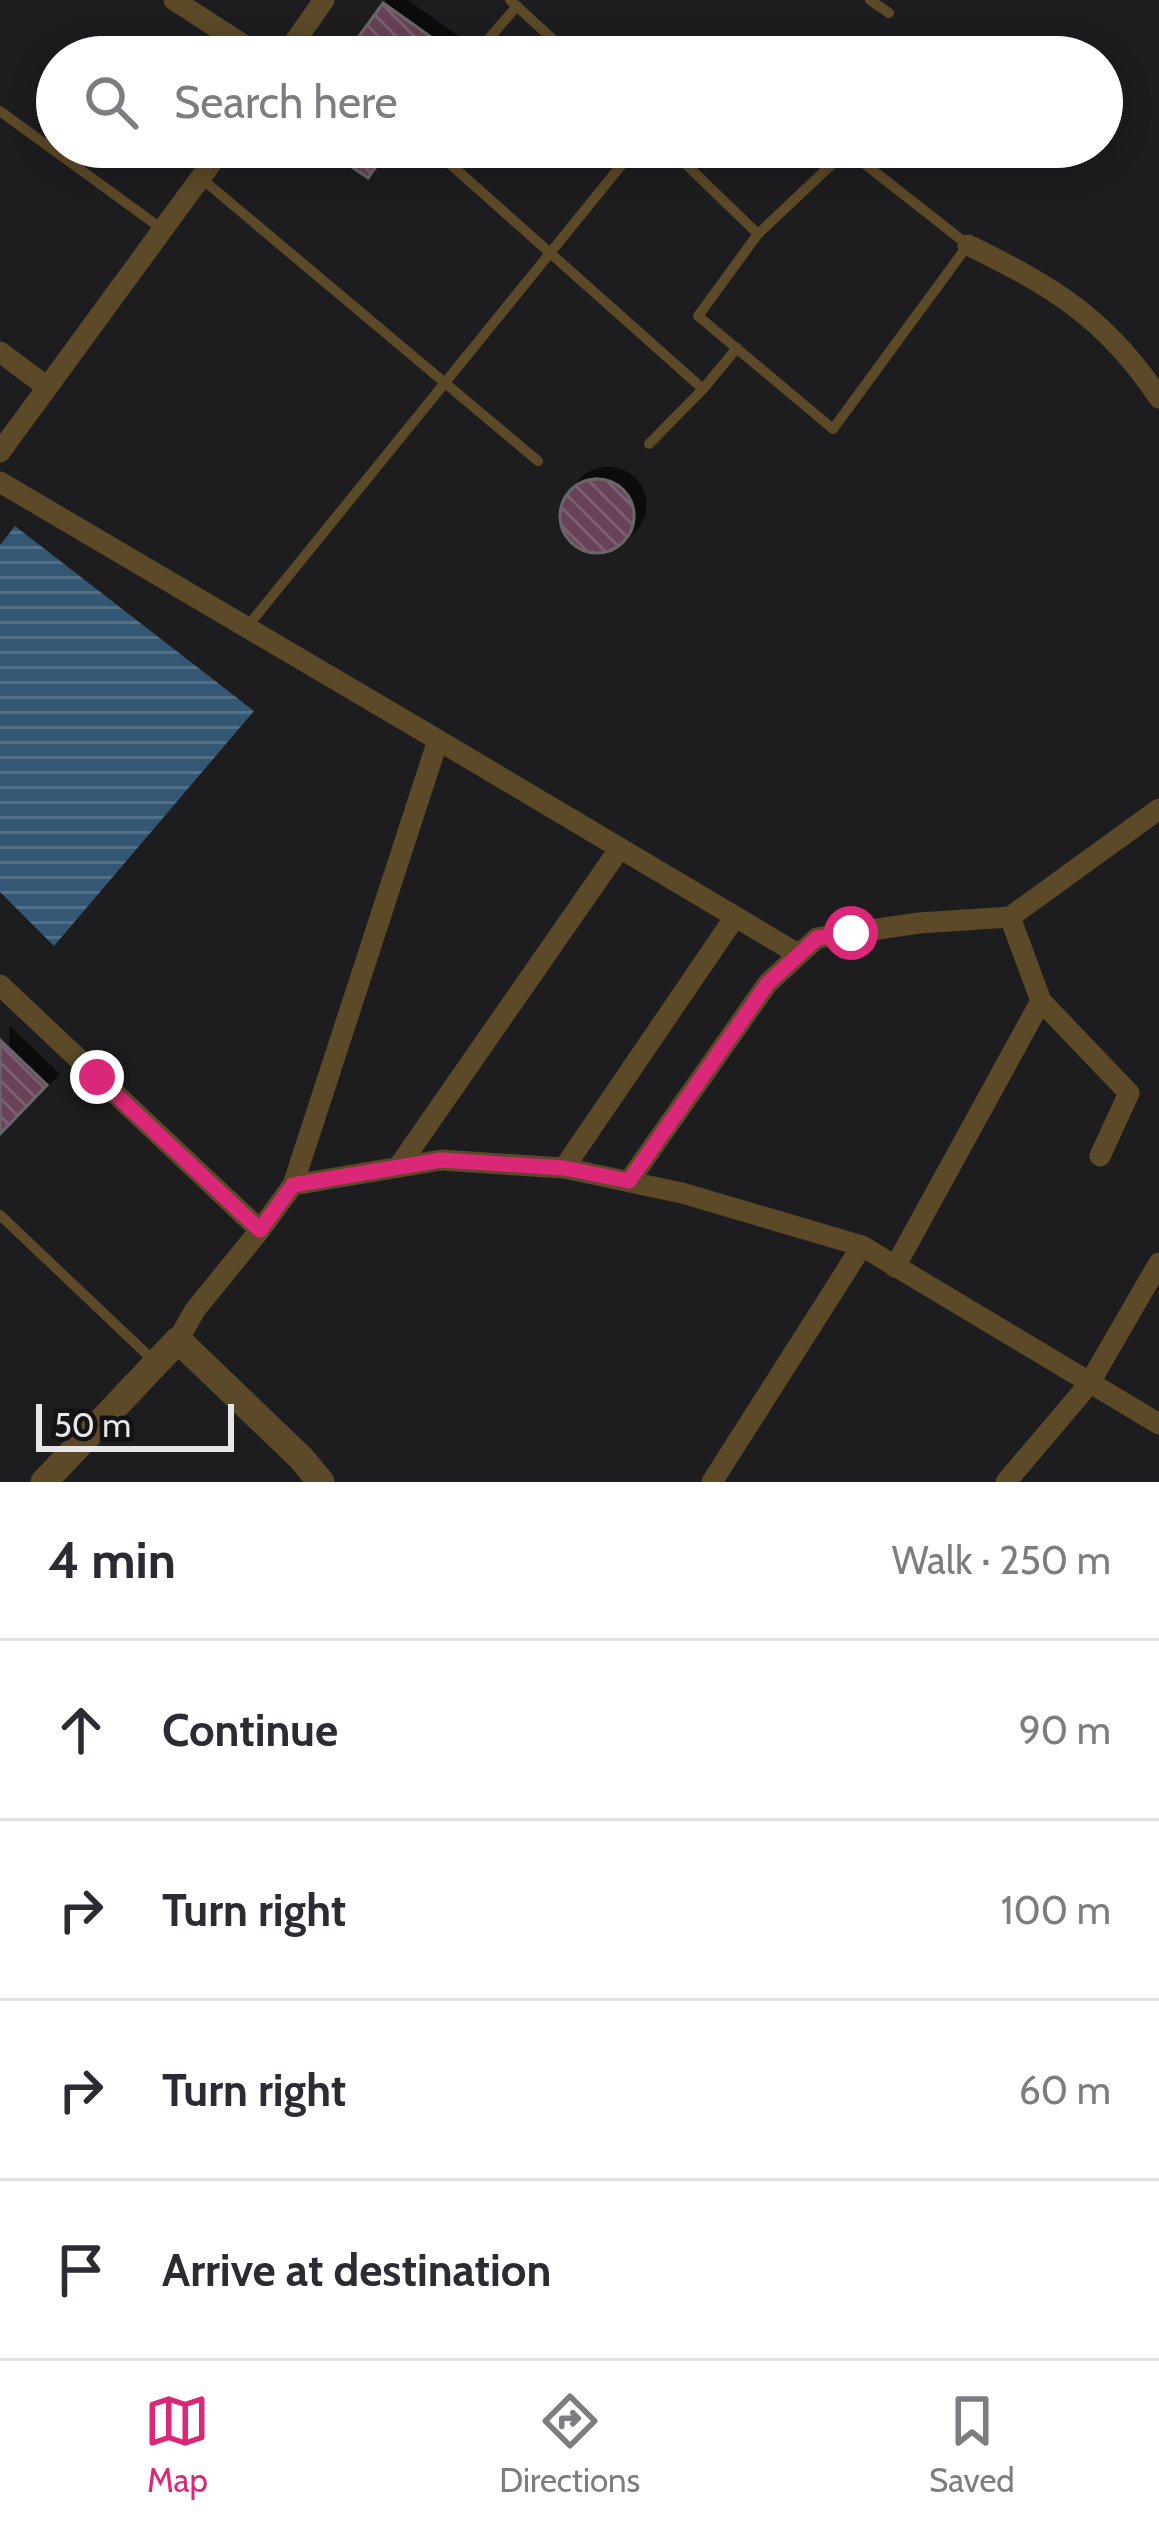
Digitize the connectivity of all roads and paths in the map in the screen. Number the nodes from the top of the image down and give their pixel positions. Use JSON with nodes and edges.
{"nodes":[{"id":1,"x":174,"y":0,"type":"edge"},
{"id":2,"x":324,"y":0,"type":"edge"},
{"id":3,"x":870,"y":0,"type":"edge"},
{"id":4,"x":513,"y":3,"type":"edge"},
{"id":5,"x":889,"y":13,"type":"dead end"},
{"id":6,"x":230,"y":36,"type":"edge"},
{"id":7,"x":299,"y":36,"type":"edge"},
{"id":8,"x":489,"y":36,"type":"edge"},
{"id":9,"x":549,"y":36,"type":"edge"},
{"id":10,"x":0,"y":111,"type":"edge"},
{"id":11,"x":36,"y":137,"type":"edge"},
{"id":12,"x":79,"y":168,"type":"edge"},
{"id":13,"x":209,"y":168,"type":"edge"},
{"id":14,"x":455,"y":168,"type":"edge"},
{"id":15,"x":620,"y":168,"type":"edge"},
{"id":16,"x":690,"y":168,"type":"edge"},
{"id":17,"x":828,"y":168,"type":"edge"},
{"id":18,"x":870,"y":168,"type":"edge"},
{"id":19,"x":202,"y":179,"type":"junction"},
{"id":20,"x":164,"y":230,"type":"junction"},
{"id":21,"x":758,"y":234,"type":"junction"},
{"id":22,"x":968,"y":245,"type":"junction"},
{"id":23,"x":552,"y":254,"type":"junction"},
{"id":24,"x":737,"y":347,"type":"junction"},
{"id":25,"x":0,"y":352,"type":"edge"},
{"id":26,"x":448,"y":382,"type":"junction"},
{"id":27,"x":47,"y":388,"type":"junction"},
{"id":28,"x":703,"y":389,"type":"junction"},
{"id":29,"x":1159,"y":398,"type":"edge"},
{"id":30,"x":649,"y":444,"type":"dead end"},
{"id":31,"x":0,"y":452,"type":"edge"},
{"id":32,"x":538,"y":461,"type":"dead end"},
{"id":33,"x":0,"y":482,"type":"edge"},
{"id":34,"x":247,"y":627,"type":"junction"},
{"id":35,"x":438,"y":740,"type":"junction"},
{"id":36,"x":1159,"y":809,"type":"edge"},
{"id":37,"x":620,"y":848,"type":"junction"},
{"id":38,"x":1010,"y":916,"type":"junction"},
{"id":39,"x":735,"y":917,"type":"junction"},
{"id":40,"x":798,"y":954,"type":"junction"},
{"id":41,"x":0,"y":985,"type":"edge"},
{"id":42,"x":1041,"y":1001,"type":"junction"},
{"id":43,"x":1100,"y":1156,"type":"dead end"},
{"id":44,"x":399,"y":1166,"type":"junction"},
{"id":45,"x":564,"y":1168,"type":"junction"},
{"id":46,"x":629,"y":1181,"type":"junction"},
{"id":47,"x":293,"y":1185,"type":"junction"},
{"id":48,"x":0,"y":1215,"type":"edge"},
{"id":49,"x":260,"y":1230,"type":"junction"},
{"id":50,"x":862,"y":1246,"type":"junction"},
{"id":51,"x":1159,"y":1263,"type":"edge"},
{"id":52,"x":895,"y":1268,"type":"junction"},
{"id":53,"x":178,"y":1340,"type":"junction"},
{"id":54,"x":158,"y":1364,"type":"junction"},
{"id":55,"x":1089,"y":1384,"type":"junction"},
{"id":56,"x":1159,"y":1424,"type":"edge"},
{"id":57,"x":44,"y":1482,"type":"edge"},
{"id":58,"x":321,"y":1482,"type":"edge"},
{"id":59,"x":712,"y":1482,"type":"edge"},
{"id":60,"x":1006,"y":1482,"type":"edge"}],
"edges":[{"from":1,"to":6,"type":"street"},
{"from":2,"to":7,"type":"street"},
{"from":3,"to":5,"type":"lane"},
{"from":4,"to":8,"type":"lane"},
{"from":4,"to":9,"type":"lane"},
{"from":10,"to":11,"type":"lane"},
{"from":12,"to":20,"type":"lane"},
{"from":13,"to":19,"type":"street"},
{"from":14,"to":23,"type":"lane"},
{"from":15,"to":23,"type":"lane"},
{"from":16,"to":21,"type":"lane"},
{"from":17,"to":21,"type":"lane"},
{"from":18,"to":22,"type":"lane"},
{"from":19,"to":20,"type":"street"},
{"from":19,"to":26,"type":"lane"},
{"from":20,"to":27,"type":"street"},
{"from":21,"to":24,"type":"lane"},
{"from":22,"to":24,"type":"lane"},
{"from":22,"to":29,"type":"street"},
{"from":23,"to":26,"type":"lane"},
{"from":23,"to":28,"type":"lane"},
{"from":24,"to":28,"type":"lane"},
{"from":25,"to":27,"type":"street"},
{"from":26,"to":32,"type":"lane"},
{"from":26,"to":34,"type":"lane"},
{"from":27,"to":31,"type":"street"},
{"from":28,"to":30,"type":"lane"},
{"from":33,"to":34,"type":"street"},
{"from":34,"to":35,"type":"street"},
{"from":35,"to":37,"type":"street"},
{"from":35,"to":47,"type":"street"},
{"from":36,"to":38,"type":"street"},
{"from":37,"to":39,"type":"street"},
{"from":37,"to":44,"type":"street"},
{"from":38,"to":40,"type":"street"},
{"from":38,"to":42,"type":"street"},
{"from":39,"to":40,"type":"street"},
{"from":39,"to":45,"type":"street"},
{"from":40,"to":46,"type":"street"},
{"from":41,"to":49,"type":"street"},
{"from":42,"to":43,"type":"street"},
{"from":42,"to":52,"type":"street"},
{"from":44,"to":45,"type":"street"},
{"from":44,"to":47,"type":"street"},
{"from":45,"to":46,"type":"street"},
{"from":46,"to":50,"type":"street"},
{"from":47,"to":49,"type":"street"},
{"from":48,"to":54,"type":"lane"},
{"from":49,"to":53,"type":"street"},
{"from":50,"to":52,"type":"street"},
{"from":50,"to":59,"type":"street"},
{"from":51,"to":55,"type":"street"},
{"from":52,"to":55,"type":"street"},
{"from":53,"to":54,"type":"street"},
{"from":53,"to":58,"type":"street"},
{"from":54,"to":57,"type":"street"},
{"from":55,"to":56,"type":"street"},
{"from":55,"to":60,"type":"street"}]}
